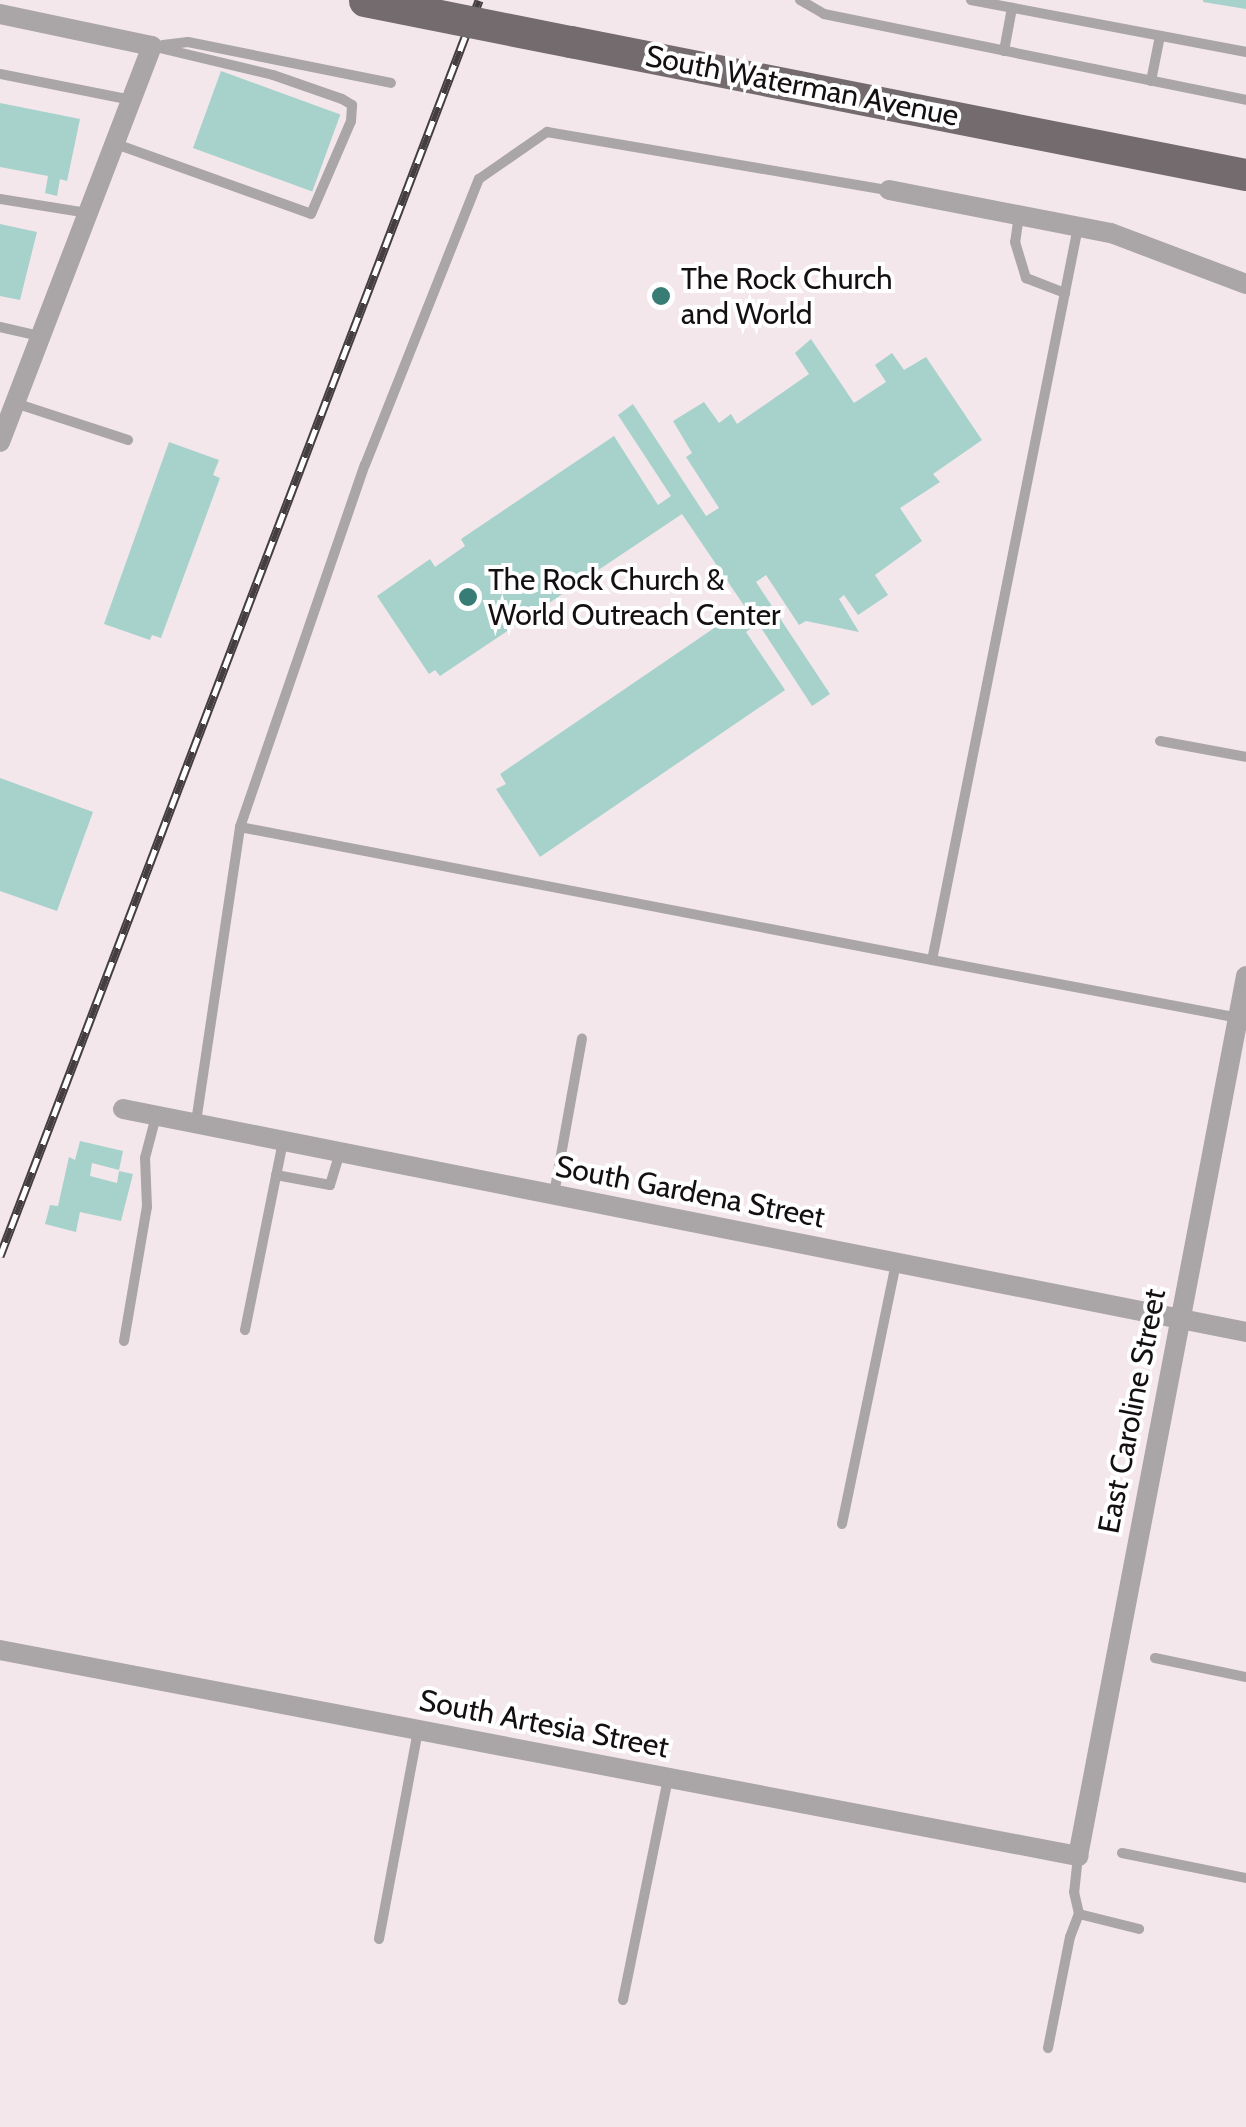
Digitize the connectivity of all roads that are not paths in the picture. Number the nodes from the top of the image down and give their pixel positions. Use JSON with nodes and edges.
{"nodes":[{"id":1,"x":800,"y":0,"type":"edge"},
{"id":2,"x":971,"y":0,"type":"edge"},
{"id":3,"x":360,"y":1,"type":"edge"},
{"id":4,"x":1012,"y":8,"type":"junction"},
{"id":5,"x":0,"y":14,"type":"edge"},
{"id":6,"x":1160,"y":36,"type":"junction"},
{"id":7,"x":152,"y":46,"type":"junction"},
{"id":8,"x":1004,"y":51,"type":"junction"},
{"id":9,"x":1246,"y":52,"type":"edge"},
{"id":10,"x":0,"y":74,"type":"edge"},
{"id":11,"x":1151,"y":81,"type":"junction"},
{"id":12,"x":390,"y":84,"type":"dead end"},
{"id":13,"x":132,"y":100,"type":"junction"},
{"id":14,"x":1246,"y":100,"type":"edge"},
{"id":15,"x":116,"y":144,"type":"junction"},
{"id":16,"x":1246,"y":174,"type":"edge"},
{"id":17,"x":889,"y":190,"type":"joint"},
{"id":18,"x":0,"y":199,"type":"edge"},
{"id":19,"x":88,"y":214,"type":"junction"},
{"id":20,"x":1019,"y":215,"type":"junction"},
{"id":21,"x":1078,"y":227,"type":"junction"},
{"id":22,"x":1246,"y":284,"type":"edge"},
{"id":23,"x":1064,"y":293,"type":"junction"},
{"id":24,"x":0,"y":327,"type":"edge"},
{"id":25,"x":41,"y":336,"type":"junction"},
{"id":26,"x":11,"y":395,"type":"edge"},
{"id":27,"x":128,"y":440,"type":"dead end"},
{"id":28,"x":0,"y":442,"type":"edge"},
{"id":29,"x":1160,"y":740,"type":"dead end"},
{"id":30,"x":1246,"y":757,"type":"edge"},
{"id":31,"x":240,"y":827,"type":"junction"},
{"id":32,"x":932,"y":960,"type":"junction"},
{"id":33,"x":1246,"y":976,"type":"edge"},
{"id":34,"x":1238,"y":1018,"type":"junction"},
{"id":35,"x":582,"y":1038,"type":"dead end"},
{"id":36,"x":1239,"y":1052,"type":"edge"},
{"id":37,"x":123,"y":1109,"type":"dead end"},
{"id":38,"x":156,"y":1116,"type":"junction"},
{"id":39,"x":196,"y":1124,"type":"junction"},
{"id":40,"x":283,"y":1142,"type":"junction"},
{"id":41,"x":340,"y":1153,"type":"junction"},
{"id":42,"x":276,"y":1175,"type":"junction"},
{"id":43,"x":553,"y":1196,"type":"junction"},
{"id":44,"x":896,"y":1263,"type":"junction"},
{"id":45,"x":1180,"y":1320,"type":"junction"},
{"id":46,"x":245,"y":1330,"type":"dead end"},
{"id":47,"x":1246,"y":1332,"type":"edge"},
{"id":48,"x":124,"y":1341,"type":"dead end"},
{"id":49,"x":842,"y":1524,"type":"dead end"},
{"id":50,"x":0,"y":1650,"type":"edge"},
{"id":51,"x":1155,"y":1658,"type":"dead end"},
{"id":52,"x":1246,"y":1677,"type":"edge"},
{"id":53,"x":418,"y":1730,"type":"junction"},
{"id":54,"x":668,"y":1778,"type":"junction"},
{"id":55,"x":1122,"y":1853,"type":"dead end"},
{"id":56,"x":1078,"y":1856,"type":"junction"},
{"id":57,"x":1246,"y":1878,"type":"edge"},
{"id":58,"x":1079,"y":1914,"type":"junction"},
{"id":59,"x":1139,"y":1928,"type":"dead end"},
{"id":60,"x":379,"y":1940,"type":"dead end"},
{"id":61,"x":624,"y":2000,"type":"dead end"},
{"id":62,"x":1048,"y":2048,"type":"dead end"}],
"edges":[{"from":1,"to":8,"type":"lane"},
{"from":2,"to":4,"type":"lane"},
{"from":3,"to":16,"type":"main road","name":"South Waterman Avenue","bridge":true},
{"from":4,"to":6,"type":"lane"},
{"from":4,"to":8,"type":"lane"},
{"from":5,"to":7,"type":"street"},
{"from":6,"to":9,"type":"lane"},
{"from":6,"to":11,"type":"lane"},
{"from":7,"to":12,"type":"lane"},
{"from":7,"to":13,"type":"street"},
{"from":7,"to":15,"type":"lane"},
{"from":8,"to":11,"type":"lane"},
{"from":10,"to":13,"type":"lane"},
{"from":11,"to":14,"type":"lane"},
{"from":13,"to":15,"type":"street"},
{"from":15,"to":19,"type":"street"},
{"from":17,"to":20,"type":"street"},
{"from":17,"to":31,"type":"lane"},
{"from":18,"to":19,"type":"lane"},
{"from":19,"to":25,"type":"street"},
{"from":20,"to":21,"type":"street"},
{"from":20,"to":23,"type":"lane"},
{"from":21,"to":22,"type":"street"},
{"from":21,"to":23,"type":"lane"},
{"from":23,"to":32,"type":"lane"},
{"from":24,"to":25,"type":"lane"},
{"from":25,"to":26,"type":"street"},
{"from":26,"to":27,"type":"lane"},
{"from":26,"to":28,"type":"street"},
{"from":29,"to":30,"type":"lane"},
{"from":31,"to":32,"type":"lane"},
{"from":31,"to":39,"type":"lane"},
{"from":32,"to":34,"type":"lane"},
{"from":33,"to":34,"type":"street","name":"East Caroline Street"},
{"from":34,"to":36,"type":"street","name":"East Caroline Street"},
{"from":35,"to":43,"type":"lane"},
{"from":36,"to":45,"type":"street","name":"East Caroline Street"},
{"from":37,"to":38,"type":"street","name":"South Gardena Street"},
{"from":38,"to":39,"type":"street","name":"South Gardena Street"},
{"from":38,"to":48,"type":"lane"},
{"from":39,"to":40,"type":"street","name":"South Gardena Street"},
{"from":40,"to":41,"type":"street","name":"South Gardena Street"},
{"from":40,"to":42,"type":"lane"},
{"from":41,"to":42,"type":"lane"},
{"from":41,"to":43,"type":"street","name":"South Gardena Street"},
{"from":42,"to":46,"type":"lane"},
{"from":43,"to":44,"type":"street","name":"South Gardena Street"},
{"from":44,"to":45,"type":"street","name":"South Gardena Street"},
{"from":44,"to":49,"type":"lane"},
{"from":45,"to":47,"type":"street","name":"South Gardena Street"},
{"from":45,"to":56,"type":"street","name":"East Caroline Street"},
{"from":50,"to":53,"type":"street","name":"South Artesia Street"},
{"from":51,"to":52,"type":"lane"},
{"from":53,"to":54,"type":"street","name":"South Artesia Street"},
{"from":53,"to":60,"type":"lane"},
{"from":54,"to":56,"type":"street","name":"South Artesia Street"},
{"from":54,"to":61,"type":"lane"},
{"from":55,"to":57,"type":"lane"},
{"from":56,"to":58,"type":"lane"},
{"from":58,"to":59,"type":"lane"},
{"from":58,"to":62,"type":"lane"}]}
